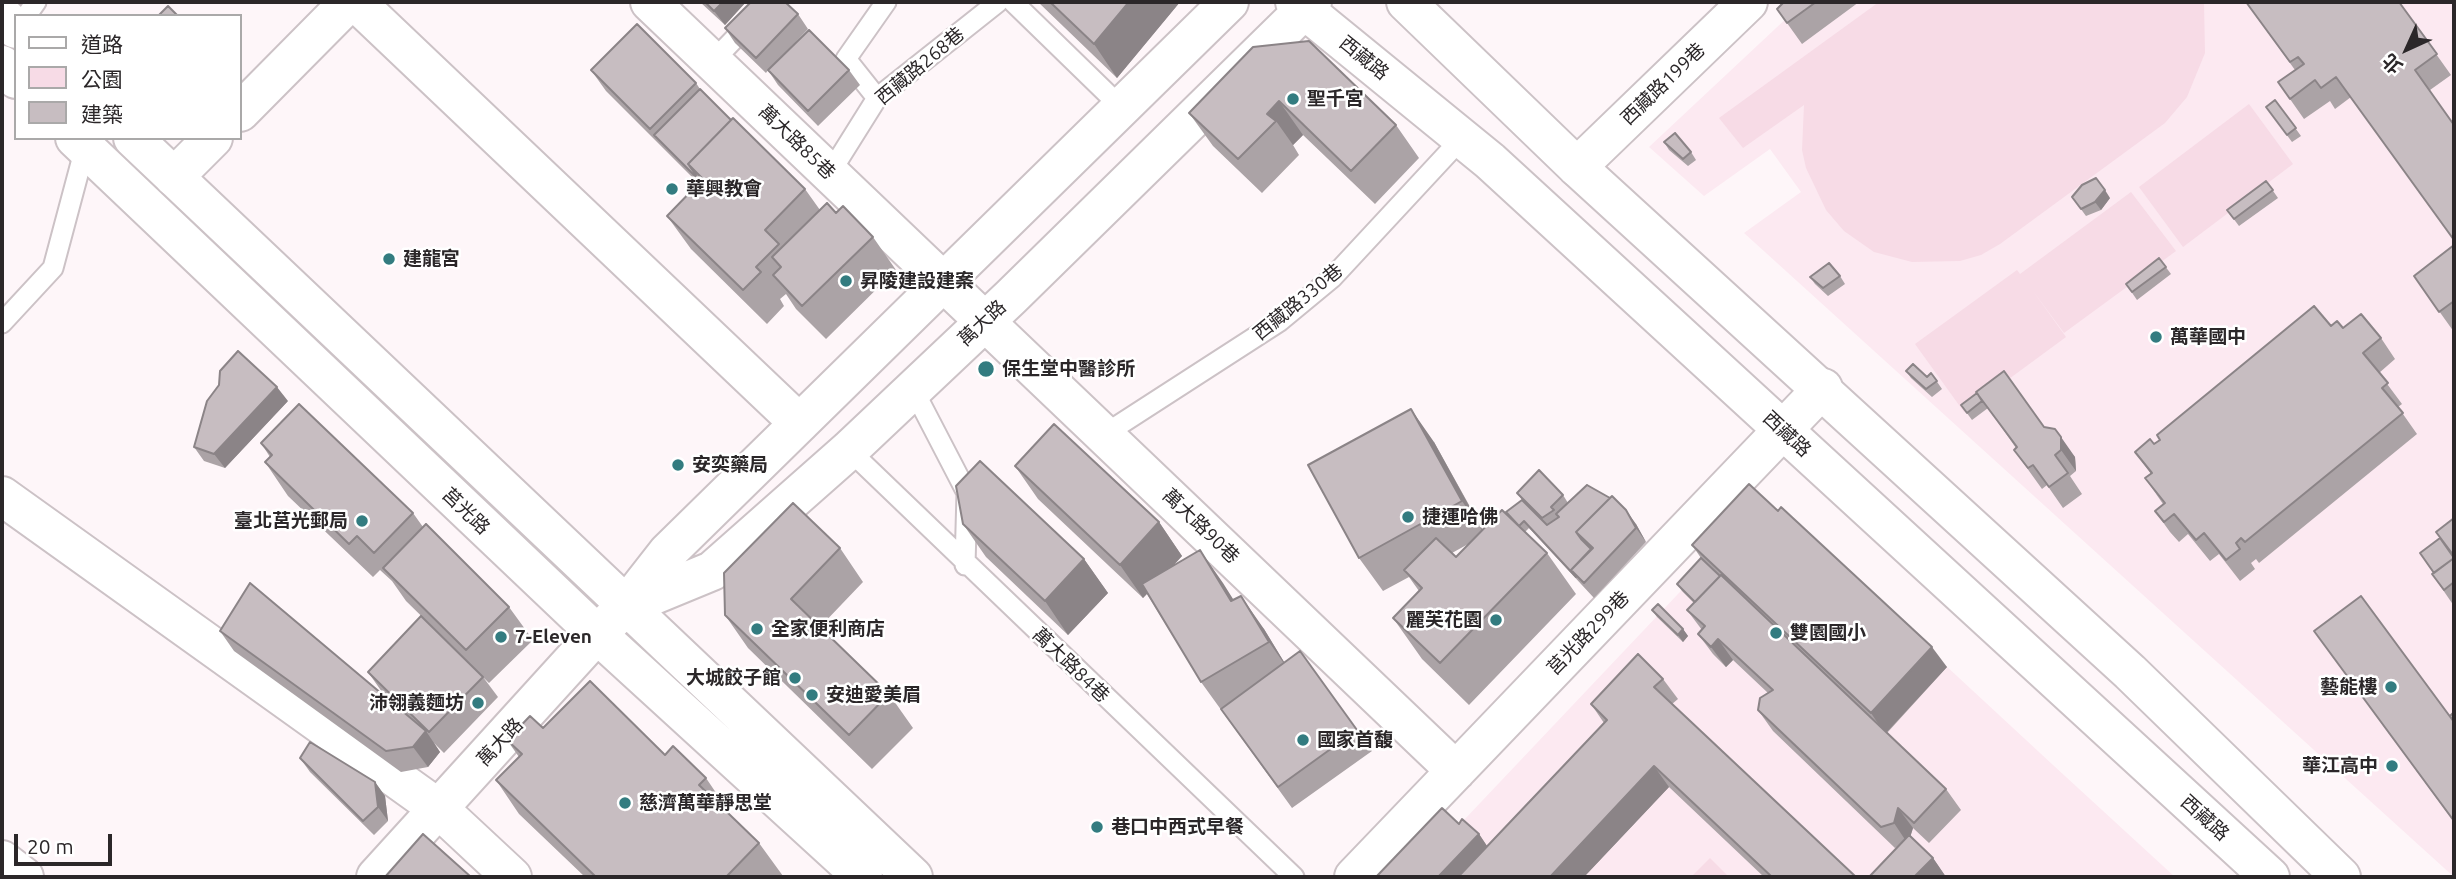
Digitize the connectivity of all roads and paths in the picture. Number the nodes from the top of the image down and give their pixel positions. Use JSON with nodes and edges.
{"nodes":[{"id":1,"x":349,"y":2,"type":"edge"},
{"id":2,"x":356,"y":2,"type":"edge"},
{"id":3,"x":650,"y":2,"type":"edge"},
{"id":4,"x":770,"y":2,"type":"edge"},
{"id":5,"x":886,"y":2,"type":"edge"},
{"id":6,"x":998,"y":2,"type":"edge"},
{"id":7,"x":1013,"y":2,"type":"edge"},
{"id":8,"x":1229,"y":2,"type":"edge"},
{"id":9,"x":1406,"y":2,"type":"edge"},
{"id":10,"x":1748,"y":2,"type":"edge"},
{"id":11,"x":1304,"y":4,"type":"edge"},
{"id":12,"x":14,"y":31,"type":"edge"},
{"id":13,"x":2,"y":46,"type":"edge"},
{"id":14,"x":713,"y":61,"type":"junction"},
{"id":15,"x":877,"y":98,"type":"junction"},
{"id":16,"x":1121,"y":107,"type":"junction"},
{"id":17,"x":242,"y":110,"type":"edge"},
{"id":18,"x":1463,"y":137,"type":"junction"},
{"id":19,"x":135,"y":140,"type":"edge"},
{"id":20,"x":211,"y":140,"type":"edge"},
{"id":21,"x":80,"y":143,"type":"edge"},
{"id":22,"x":1577,"y":167,"type":"junction"},
{"id":23,"x":831,"y":173,"type":"junction"},
{"id":24,"x":174,"y":177,"type":"junction"},
{"id":25,"x":943,"y":284,"type":"junction"},
{"id":26,"x":983,"y":322,"type":"junction"},
{"id":27,"x":2,"y":323,"type":"edge"},
{"id":28,"x":1823,"y":388,"type":"junction"},
{"id":29,"x":913,"y":389,"type":"junction"},
{"id":30,"x":799,"y":423,"type":"junction"},
{"id":31,"x":1783,"y":430,"type":"junction"},
{"id":32,"x":1105,"y":433,"type":"junction"},
{"id":33,"x":849,"y":450,"type":"junction"},
{"id":34,"x":10,"y":514,"type":"edge"},
{"id":35,"x":965,"y":565,"type":"junction"},
{"id":36,"x":625,"y":607,"type":"junction"},
{"id":37,"x":597,"y":634,"type":"junction"},
{"id":38,"x":1456,"y":771,"type":"junction"},
{"id":39,"x":439,"y":809,"type":"junction"},
{"id":40,"x":2,"y":860,"type":"edge"},
{"id":41,"x":24,"y":877,"type":"edge"},
{"id":42,"x":376,"y":877,"type":"edge"},
{"id":43,"x":512,"y":877,"type":"edge"},
{"id":44,"x":863,"y":877,"type":"edge"},
{"id":45,"x":913,"y":877,"type":"edge"},
{"id":46,"x":1294,"y":877,"type":"edge"},
{"id":47,"x":1354,"y":877,"type":"edge"},
{"id":48,"x":2270,"y":877,"type":"edge"},
{"id":49,"x":2342,"y":877,"type":"edge"}],
"edges":[{"from":1,"to":17,"type":"street"},
{"from":2,"to":30,"type":"street"},
{"from":3,"to":14,"type":"street","name":"萬大路85巷"},
{"from":4,"to":14,"type":"lane"},
{"from":5,"to":15,"type":"lane"},
{"from":6,"to":15,"type":"lane","name":"西藏路268巷"},
{"from":7,"to":16,"type":"lane"},
{"from":8,"to":16,"type":"street","name":"萬大路"},
{"from":9,"to":22,"type":"street"},
{"from":10,"to":22,"type":"street","name":"西藏路199巷"},
{"from":11,"to":18,"type":"street","name":"西藏路"},
{"from":11,"to":26,"type":"street","name":"萬大路"},
{"from":12,"to":13,"type":"street"},
{"from":14,"to":23,"type":"street","name":"萬大路85巷"},
{"from":15,"to":23,"type":"lane","name":"西藏路268巷"},
{"from":16,"to":25,"type":"street","name":"萬大路"},
{"from":18,"to":31,"type":"street","name":"西藏路"},
{"from":18,"to":32,"type":"lane","name":"西藏路330巷"},
{"from":19,"to":24,"type":"street","name":"莒光路"},
{"from":20,"to":24,"type":"street"},
{"from":21,"to":27,"type":"lane"},
{"from":21,"to":37,"type":"street","name":"莒光路"},
{"from":22,"to":28,"type":"street"},
{"from":23,"to":25,"type":"street","name":"萬大路85巷"},
{"from":24,"to":36,"type":"street","name":"莒光路"},
{"from":25,"to":26,"type":"street","name":"萬大路90巷"},
{"from":25,"to":30,"type":"street","name":"萬大路"},
{"from":26,"to":29,"type":"street","name":"萬大路"},
{"from":26,"to":32,"type":"street","name":"萬大路90巷"},
{"from":28,"to":31,"type":"street","name":"莒光路299巷"},
{"from":28,"to":49,"type":"street"},
{"from":29,"to":33,"type":"street","name":"萬大路"},
{"from":29,"to":35,"type":"lane"},
{"from":30,"to":36,"type":"street","name":"萬大路"},
{"from":31,"to":38,"type":"street","name":"莒光路299巷"},
{"from":31,"to":48,"type":"street","name":"西藏路"},
{"from":32,"to":38,"type":"street","name":"萬大路90巷"},
{"from":33,"to":35,"type":"lane","name":"萬大路84巷"},
{"from":33,"to":36,"type":"street","name":"萬大路"},
{"from":34,"to":39,"type":"street"},
{"from":35,"to":46,"type":"lane","name":"萬大路84巷"},
{"from":36,"to":37,"type":"street","name":"萬大路"},
{"from":36,"to":45,"type":"street","name":"莒光路"},
{"from":37,"to":39,"type":"street","name":"萬大路"},
{"from":37,"to":44,"type":"street","name":"莒光路"},
{"from":38,"to":47,"type":"street","name":"莒光路299巷"},
{"from":39,"to":42,"type":"street","name":"萬大路"},
{"from":39,"to":43,"type":"street"},
{"from":40,"to":41,"type":"street"}]}
